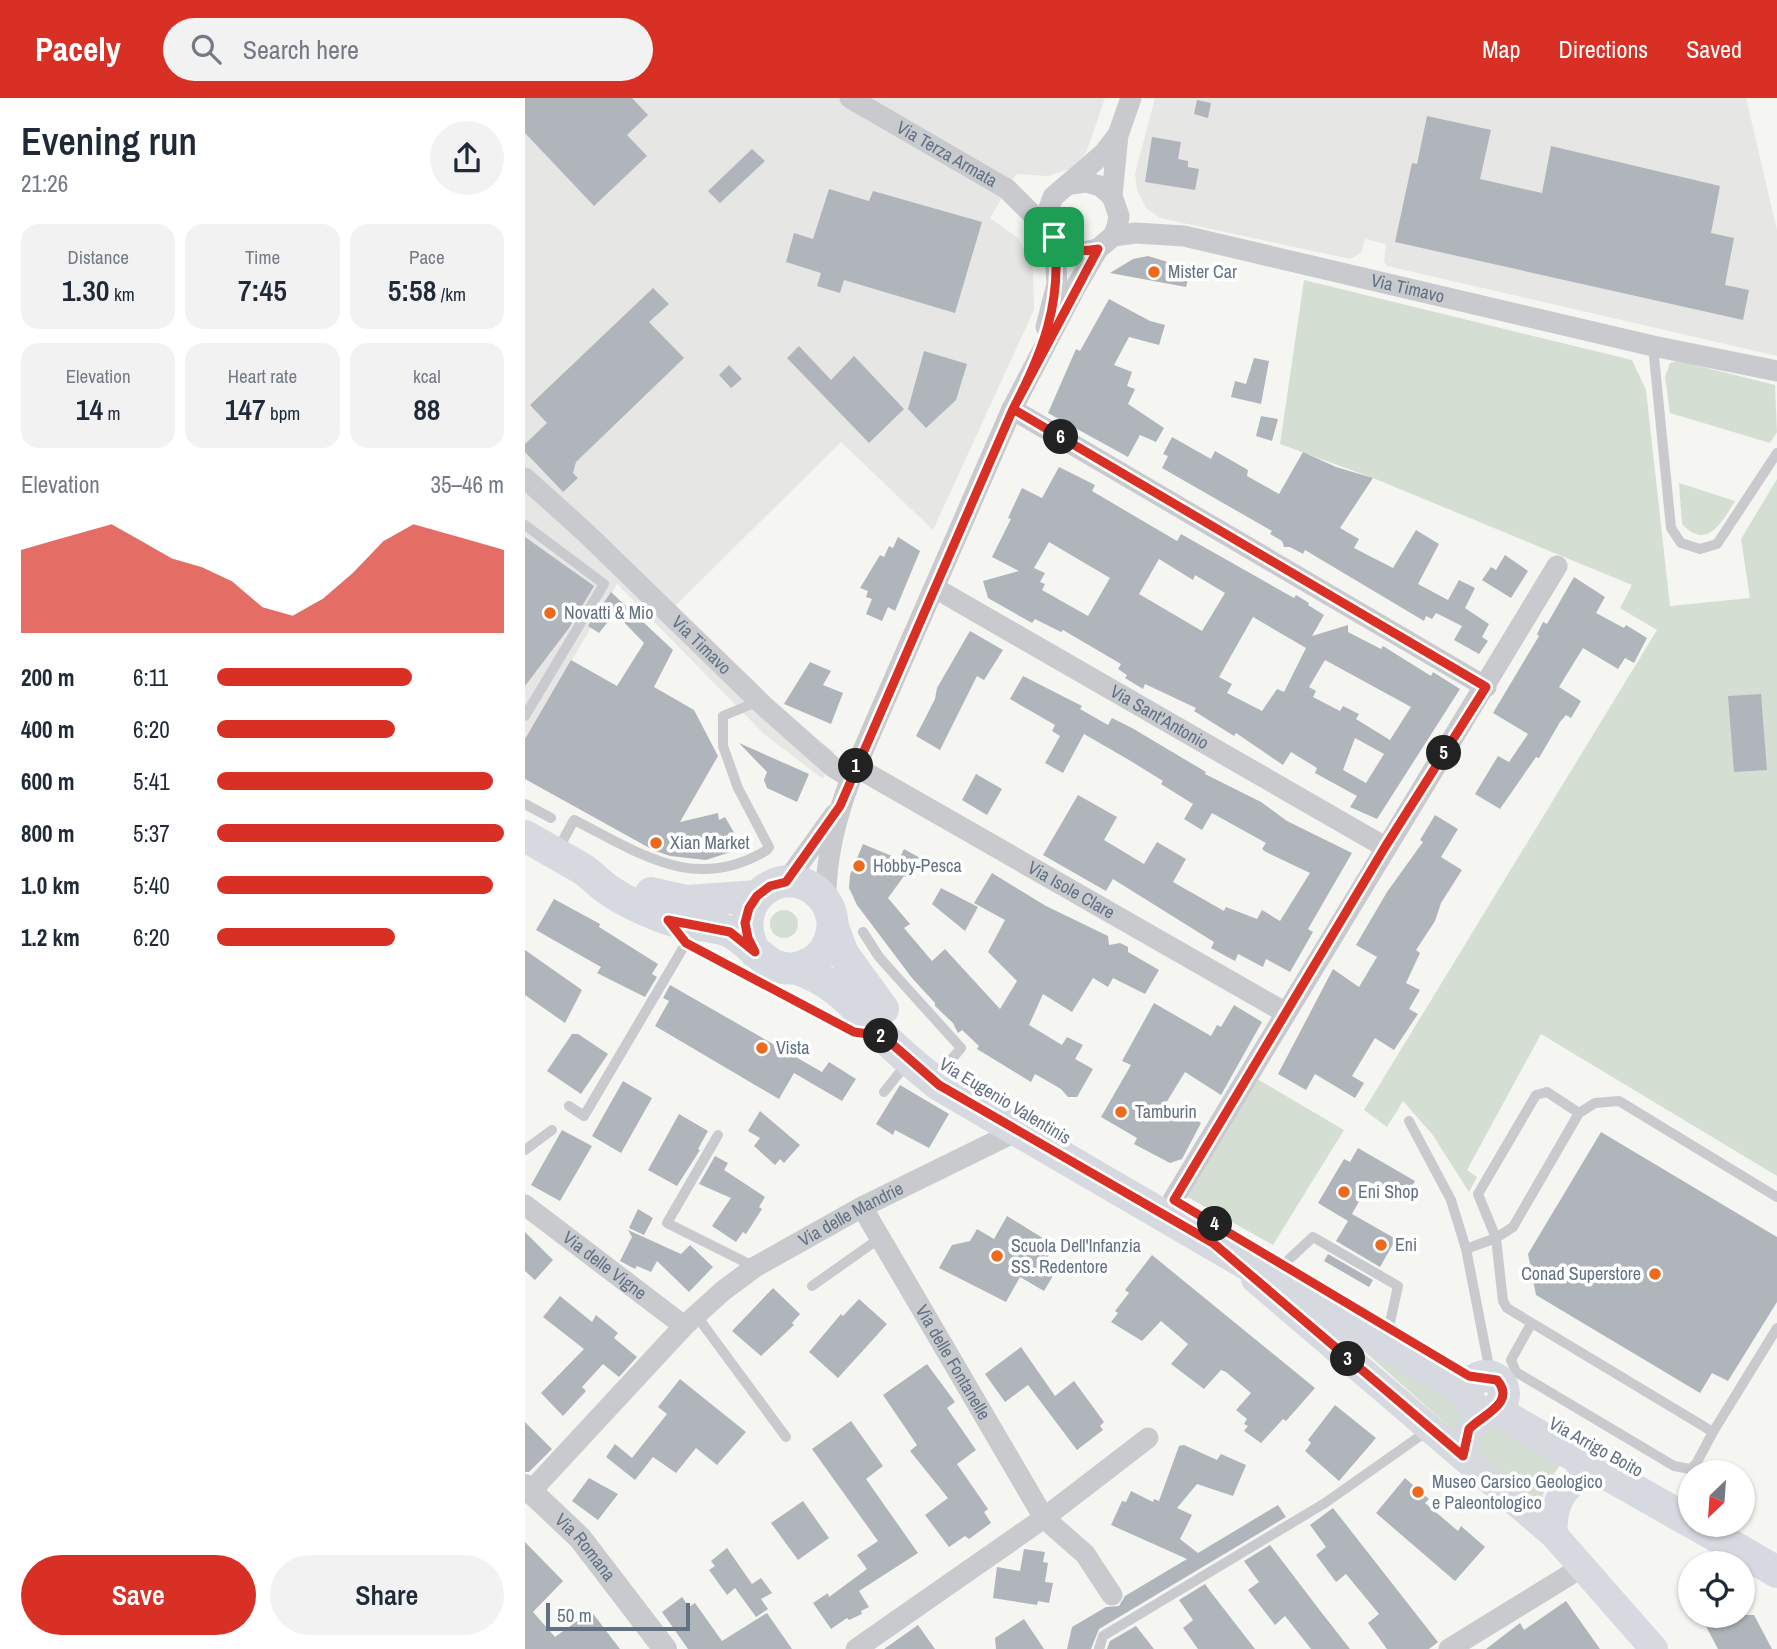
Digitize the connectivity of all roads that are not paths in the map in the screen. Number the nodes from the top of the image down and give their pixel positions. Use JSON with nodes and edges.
{"nodes":[{"id":1,"x":850,"y":98,"type":"edge"},
{"id":2,"x":1131,"y":98,"type":"edge"},
{"id":3,"x":1118,"y":135,"type":"junction"},
{"id":4,"x":1066,"y":187,"type":"junction"},
{"id":5,"x":1007,"y":189,"type":"junction"},
{"id":6,"x":1114,"y":201,"type":"junction"},
{"id":7,"x":1052,"y":234,"type":"junction"},
{"id":8,"x":1162,"y":234,"type":"junction"},
{"id":9,"x":1105,"y":243,"type":"junction"},
{"id":10,"x":1653,"y":346,"type":"junction"},
{"id":11,"x":1039,"y":360,"type":"junction"},
{"id":12,"x":1777,"y":372,"type":"edge"},
{"id":13,"x":1013,"y":409,"type":"junction"},
{"id":14,"x":1777,"y":453,"type":"edge"},
{"id":15,"x":525,"y":478,"type":"edge"},
{"id":16,"x":525,"y":525,"type":"edge"},
{"id":17,"x":1557,"y":566,"type":"dead end"},
{"id":18,"x":935,"y":588,"type":"junction"},
{"id":19,"x":1486,"y":687,"type":"junction"},
{"id":20,"x":759,"y":701,"type":"junction"},
{"id":21,"x":525,"y":716,"type":"edge"},
{"id":22,"x":853,"y":773,"type":"junction"},
{"id":23,"x":525,"y":804,"type":"edge"},
{"id":24,"x":840,"y":806,"type":"junction"},
{"id":25,"x":551,"y":818,"type":"dead end"},
{"id":26,"x":525,"y":836,"type":"edge"},
{"id":27,"x":1385,"y":847,"type":"junction"},
{"id":28,"x":555,"y":853,"type":"junction"},
{"id":29,"x":584,"y":870,"type":"junction"},
{"id":30,"x":786,"y":882,"type":"junction"},
{"id":31,"x":757,"y":896,"type":"junction"},
{"id":32,"x":840,"y":920,"type":"junction"},
{"id":33,"x":677,"y":931,"type":"junction"},
{"id":34,"x":755,"y":952,"type":"junction"},
{"id":35,"x":795,"y":968,"type":"junction"},
{"id":36,"x":1286,"y":1013,"type":"junction"},
{"id":37,"x":883,"y":1036,"type":"junction"},
{"id":38,"x":909,"y":1060,"type":"junction"},
{"id":39,"x":884,"y":1092,"type":"dead end"},
{"id":40,"x":569,"y":1106,"type":"dead end"},
{"id":41,"x":1579,"y":1112,"type":"junction"},
{"id":42,"x":1409,"y":1121,"type":"dead end"},
{"id":43,"x":552,"y":1130,"type":"dead end"},
{"id":44,"x":1017,"y":1131,"type":"junction"},
{"id":45,"x":718,"y":1135,"type":"dead end"},
{"id":46,"x":525,"y":1150,"type":"edge"},
{"id":47,"x":1777,"y":1197,"type":"edge"},
{"id":48,"x":1174,"y":1200,"type":"junction"},
{"id":49,"x":525,"y":1205,"type":"edge"},
{"id":50,"x":862,"y":1207,"type":"junction"},
{"id":51,"x":1217,"y":1236,"type":"junction"},
{"id":52,"x":880,"y":1238,"type":"junction"},
{"id":53,"x":1496,"y":1238,"type":"junction"},
{"id":54,"x":1467,"y":1249,"type":"junction"},
{"id":55,"x":755,"y":1267,"type":"junction"},
{"id":56,"x":812,"y":1286,"type":"dead end"},
{"id":57,"x":690,"y":1321,"type":"junction"},
{"id":58,"x":1531,"y":1324,"type":"junction"},
{"id":59,"x":1777,"y":1328,"type":"edge"},
{"id":60,"x":1487,"y":1394,"type":"junction"},
{"id":61,"x":1430,"y":1429,"type":"junction"},
{"id":62,"x":1713,"y":1432,"type":"junction"},
{"id":63,"x":786,"y":1437,"type":"dead end"},
{"id":64,"x":1148,"y":1438,"type":"dead end"},
{"id":65,"x":1463,"y":1456,"type":"junction"},
{"id":66,"x":1605,"y":1472,"type":"junction"},
{"id":67,"x":528,"y":1488,"type":"edge"},
{"id":68,"x":1678,"y":1493,"type":"edge"},
{"id":69,"x":1678,"y":1514,"type":"edge"},
{"id":70,"x":1044,"y":1518,"type":"junction"},
{"id":71,"x":1554,"y":1535,"type":"junction"},
{"id":72,"x":1717,"y":1537,"type":"edge"},
{"id":73,"x":1753,"y":1537,"type":"edge"},
{"id":74,"x":1777,"y":1551,"type":"edge"},
{"id":75,"x":1584,"y":1566,"type":"junction"},
{"id":76,"x":1777,"y":1572,"type":"edge"},
{"id":77,"x":1112,"y":1595,"type":"dead end"},
{"id":78,"x":665,"y":1649,"type":"edge"},
{"id":79,"x":856,"y":1649,"type":"edge"},
{"id":80,"x":1099,"y":1649,"type":"edge"},
{"id":81,"x":1449,"y":1649,"type":"edge"},
{"id":82,"x":1654,"y":1649,"type":"edge"}],
"edges":[{"from":1,"to":5,"type":"street","name":"Via Terza Armata"},
{"from":2,"to":3,"type":"street"},
{"from":3,"to":4,"type":"street"},
{"from":3,"to":6,"type":"street"},
{"from":4,"to":5,"type":"street","name":"Via Terza Armata"},
{"from":4,"to":6,"type":"street"},
{"from":4,"to":7,"type":"street"},
{"from":5,"to":7,"type":"street","name":"Via Terza Armata"},
{"from":6,"to":8,"type":"street"},
{"from":6,"to":9,"type":"street"},
{"from":7,"to":9,"type":"street"},
{"from":7,"to":11,"type":"street"},
{"from":8,"to":9,"type":"street"},
{"from":8,"to":10,"type":"street","name":"Via Timavo"},
{"from":9,"to":11,"type":"street"},
{"from":10,"to":12,"type":"street","name":"Via Timavo"},
{"from":10,"to":14,"type":"lane"},
{"from":11,"to":13,"type":"street"},
{"from":13,"to":18,"type":"street"},
{"from":13,"to":19,"type":"street"},
{"from":15,"to":20,"type":"street","name":"Via Timavo"},
{"from":16,"to":21,"type":"lane"},
{"from":17,"to":19,"type":"street"},
{"from":18,"to":22,"type":"street"},
{"from":18,"to":27,"type":"street","name":"Via Sant'Antonio"},
{"from":19,"to":27,"type":"street"},
{"from":20,"to":22,"type":"street","name":"Via Timavo"},
{"from":20,"to":28,"type":"lane"},
{"from":22,"to":24,"type":"street"},
{"from":22,"to":36,"type":"street","name":"Via Isole Clare"},
{"from":23,"to":25,"type":"lane"},
{"from":24,"to":30,"type":"street"},
{"from":24,"to":32,"type":"street"},
{"from":26,"to":28,"type":"main road"},
{"from":27,"to":36,"type":"street"},
{"from":28,"to":29,"type":"main road"},
{"from":29,"to":31,"type":"main road"},
{"from":29,"to":33,"type":"main road"},
{"from":30,"to":31,"type":"main road"},
{"from":30,"to":32,"type":"main road"},
{"from":31,"to":34,"type":"main road"},
{"from":32,"to":35,"type":"main road"},
{"from":32,"to":48,"type":"main road","name":"Via Eugenio Valentinis"},
{"from":33,"to":34,"type":"main road"},
{"from":33,"to":37,"type":"lane"},
{"from":33,"to":40,"type":"lane"},
{"from":34,"to":35,"type":"main road"},
{"from":35,"to":37,"type":"main road","name":"Via Eugenio Valentinis"},
{"from":36,"to":48,"type":"street"},
{"from":37,"to":38,"type":"main road","name":"Via Eugenio Valentinis"},
{"from":38,"to":39,"type":"lane"},
{"from":38,"to":44,"type":"main road","name":"Via Eugenio Valentinis"},
{"from":41,"to":47,"type":"lane"},
{"from":41,"to":53,"type":"lane"},
{"from":41,"to":53,"type":"lane"},
{"from":42,"to":54,"type":"lane"},
{"from":43,"to":46,"type":"lane"},
{"from":44,"to":50,"type":"street","name":"Via delle Mandrie"},
{"from":44,"to":51,"type":"main road","name":"Via Eugenio Valentinis"},
{"from":45,"to":55,"type":"lane"},
{"from":48,"to":51,"type":"main road","name":"Via Eugenio Valentinis"},
{"from":49,"to":57,"type":"street","name":"Via delle Vigne"},
{"from":50,"to":52,"type":"street","name":"Via delle Fontanelle"},
{"from":50,"to":55,"type":"street","name":"Via delle Mandrie"},
{"from":51,"to":60,"type":"main road","name":"Via Arrigo Boito"},
{"from":51,"to":60,"type":"main road","name":"Via Arrigo Boito"},
{"from":51,"to":61,"type":"main road","name":"Via Eugenio Valentinis"},
{"from":52,"to":56,"type":"lane"},
{"from":52,"to":70,"type":"street","name":"Via delle Fontanelle"},
{"from":53,"to":54,"type":"lane"},
{"from":53,"to":58,"type":"lane"},
{"from":54,"to":60,"type":"lane"},
{"from":55,"to":57,"type":"street","name":"Via delle Mandrie"},
{"from":57,"to":63,"type":"lane"},
{"from":57,"to":67,"type":"street","name":"Via delle Mandrie"},
{"from":58,"to":62,"type":"lane"},
{"from":58,"to":62,"type":"lane"},
{"from":59,"to":62,"type":"lane"},
{"from":60,"to":65,"type":"main road"},
{"from":60,"to":66,"type":"main road","name":"Via Arrigo Boito"},
{"from":60,"to":68,"type":"main road","name":"Via Arrigo Boito"},
{"from":61,"to":65,"type":"main road","name":"Via Eugenio Valentinis"},
{"from":61,"to":80,"type":"lane"},
{"from":64,"to":70,"type":"street"},
{"from":65,"to":71,"type":"main road","name":"Via Eugenio Valentinis"},
{"from":66,"to":69,"type":"main road","name":"Via Arrigo Boito"},
{"from":66,"to":71,"type":"main road"},
{"from":67,"to":78,"type":"street","name":"Via Romana"},
{"from":70,"to":77,"type":"street","name":"Via delle Fontanelle"},
{"from":70,"to":79,"type":"street"},
{"from":71,"to":75,"type":"main road","name":"Via Eugenio Valentinis"},
{"from":72,"to":76,"type":"main road","name":"Via Arrigo Boito"},
{"from":73,"to":74,"type":"main road"},
{"from":75,"to":81,"type":"street"},
{"from":75,"to":82,"type":"main road","name":"Via Eugenio Valentinis"}]}
